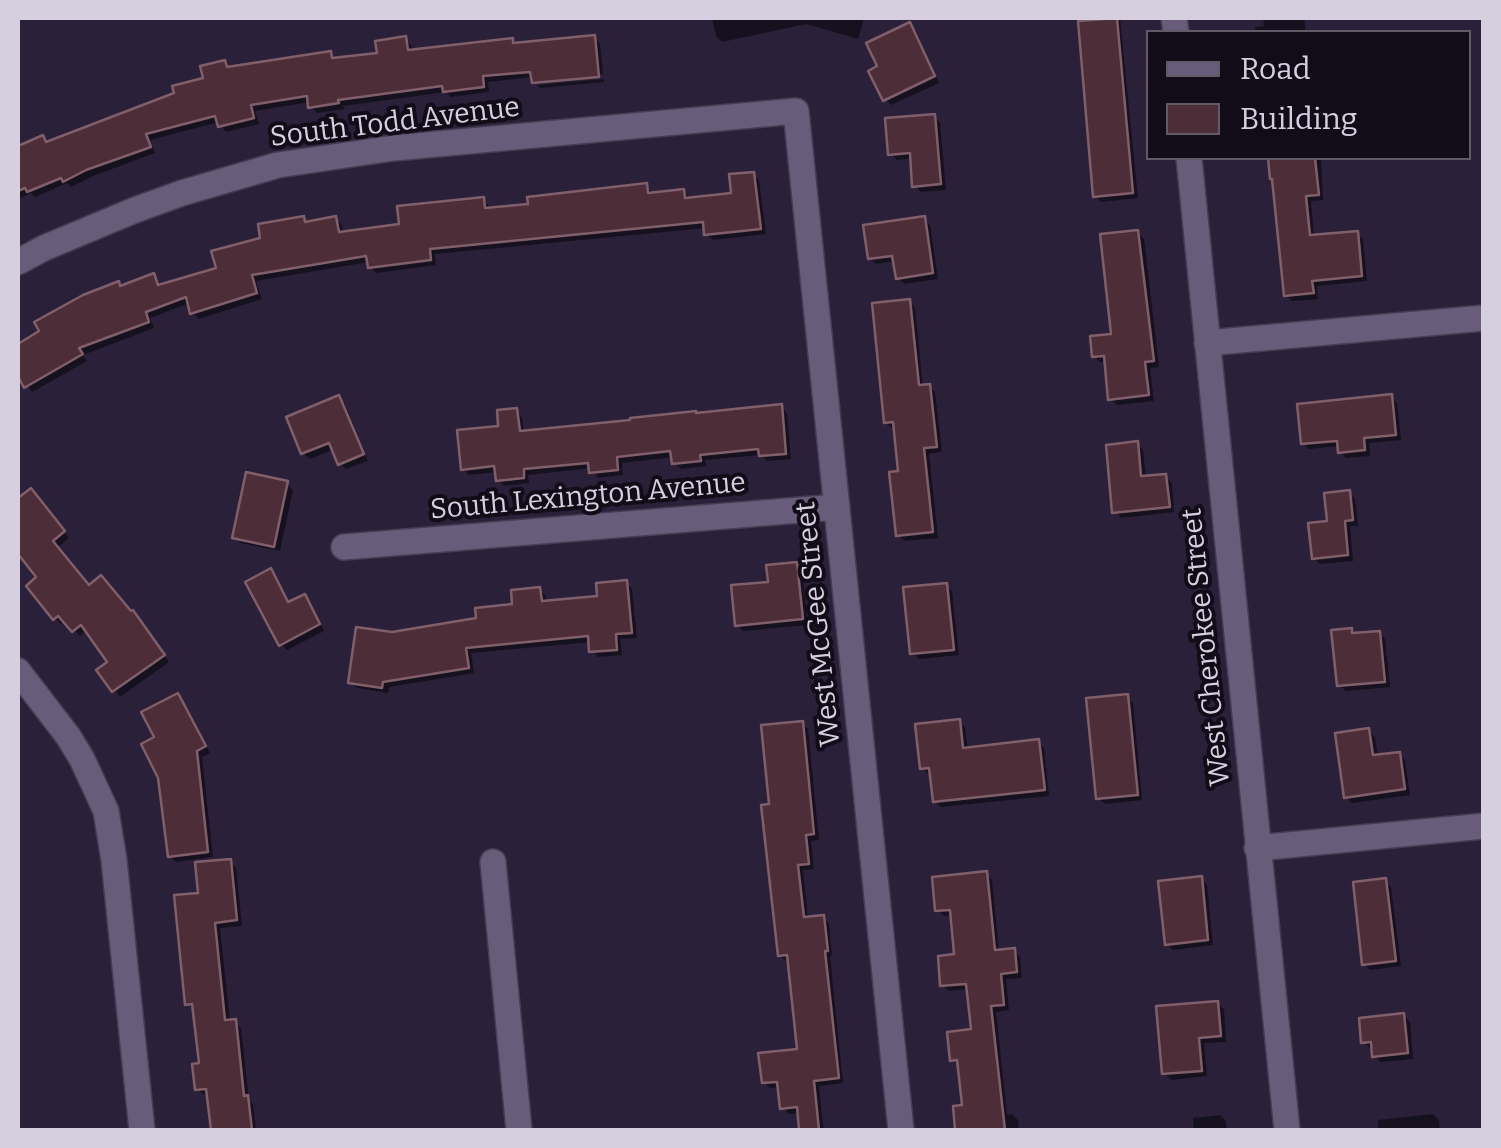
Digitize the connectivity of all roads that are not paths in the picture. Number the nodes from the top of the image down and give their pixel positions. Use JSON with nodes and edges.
{"nodes":[{"id":1,"x":796,"y":112,"type":"joint"},
{"id":2,"x":1188,"y":160,"type":"edge"},
{"id":3,"x":18,"y":262,"type":"edge"},
{"id":4,"x":1484,"y":318,"type":"edge"},
{"id":5,"x":1208,"y":344,"type":"junction"},
{"id":6,"x":836,"y":507,"type":"junction"},
{"id":7,"x":344,"y":547,"type":"dead end"},
{"id":8,"x":18,"y":671,"type":"edge"},
{"id":9,"x":1484,"y":826,"type":"edge"},
{"id":10,"x":1257,"y":848,"type":"junction"},
{"id":11,"x":493,"y":862,"type":"dead end"},
{"id":12,"x":142,"y":1130,"type":"edge"},
{"id":13,"x":520,"y":1130,"type":"edge"},
{"id":14,"x":902,"y":1130,"type":"edge"},
{"id":15,"x":1287,"y":1130,"type":"edge"}],
"edges":[{"from":1,"to":3,"type":"street","name":"South Todd Avenue"},
{"from":1,"to":6,"type":"street","name":"West McGee Street"},
{"from":2,"to":5,"type":"street","name":"West Cherokee Street"},
{"from":4,"to":5,"type":"street"},
{"from":5,"to":10,"type":"street","name":"West Cherokee Street"},
{"from":6,"to":7,"type":"street","name":"South Lexington Avenue"},
{"from":6,"to":14,"type":"street","name":"West McGee Street"},
{"from":8,"to":12,"type":"street"},
{"from":9,"to":10,"type":"street"},
{"from":10,"to":15,"type":"street","name":"West Cherokee Street"},
{"from":11,"to":13,"type":"street"}]}
